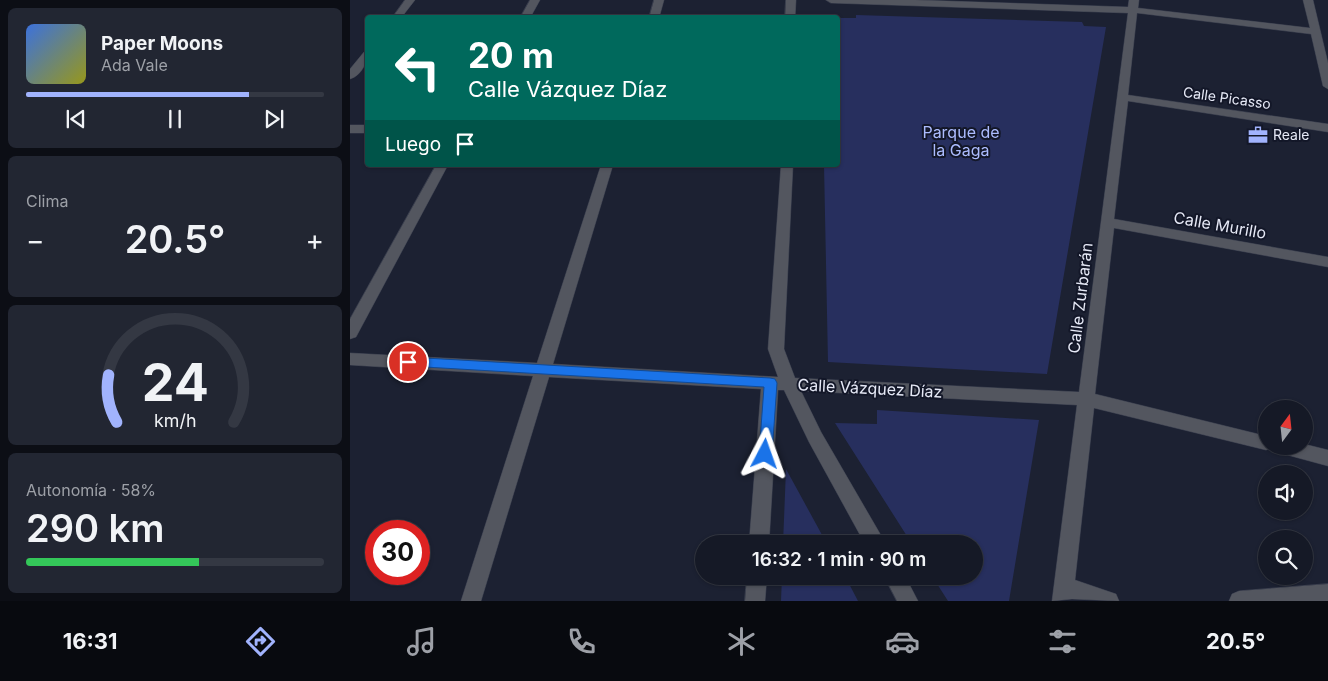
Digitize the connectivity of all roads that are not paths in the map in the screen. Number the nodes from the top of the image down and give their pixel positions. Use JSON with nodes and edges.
{"nodes":[{"id":1,"x":410,"y":0,"type":"edge"},
{"id":2,"x":535,"y":0,"type":"edge"},
{"id":3,"x":659,"y":0,"type":"edge"},
{"id":4,"x":791,"y":0,"type":"edge"},
{"id":5,"x":831,"y":0,"type":"edge"},
{"id":6,"x":1308,"y":0,"type":"edge"},
{"id":7,"x":1133,"y":5,"type":"edge"},
{"id":8,"x":398,"y":15,"type":"edge"},
{"id":9,"x":527,"y":15,"type":"edge"},
{"id":10,"x":655,"y":15,"type":"edge"},
{"id":11,"x":790,"y":15,"type":"edge"},
{"id":12,"x":1316,"y":32,"type":"junction"},
{"id":13,"x":365,"y":58,"type":"edge"},
{"id":14,"x":350,"y":76,"type":"edge"},
{"id":15,"x":1328,"y":86,"type":"edge"},
{"id":16,"x":1122,"y":97,"type":"junction"},
{"id":17,"x":1328,"y":128,"type":"edge"},
{"id":18,"x":350,"y":129,"type":"edge"},
{"id":19,"x":365,"y":129,"type":"edge"},
{"id":20,"x":441,"y":167,"type":"edge"},
{"id":21,"x":607,"y":167,"type":"edge"},
{"id":22,"x":787,"y":167,"type":"edge"},
{"id":23,"x":1107,"y":222,"type":"junction"},
{"id":24,"x":1328,"y":262,"type":"edge"},
{"id":25,"x":350,"y":333,"type":"edge"},
{"id":26,"x":350,"y":358,"type":"edge"},
{"id":27,"x":545,"y":369,"type":"junction"},
{"id":28,"x":770,"y":383,"type":"junction"},
{"id":29,"x":789,"y":384,"type":"junction"},
{"id":30,"x":1086,"y":399,"type":"junction"},
{"id":31,"x":1258,"y":441,"type":"edge"},
{"id":32,"x":1313,"y":454,"type":"edge"},
{"id":33,"x":1328,"y":458,"type":"edge"},
{"id":34,"x":760,"y":535,"type":"edge"},
{"id":35,"x":871,"y":535,"type":"edge"},
{"id":36,"x":756,"y":585,"type":"edge"},
{"id":37,"x":899,"y":585,"type":"edge"},
{"id":38,"x":1063,"y":594,"type":"edge"},
{"id":39,"x":1328,"y":594,"type":"edge"},
{"id":40,"x":471,"y":601,"type":"edge"},
{"id":41,"x":755,"y":601,"type":"edge"},
{"id":42,"x":908,"y":601,"type":"edge"},
{"id":43,"x":1110,"y":601,"type":"edge"},
{"id":44,"x":1239,"y":601,"type":"edge"}],
"edges":[{"from":1,"to":8,"type":"street"},
{"from":2,"to":9,"type":"street"},
{"from":3,"to":10,"type":"street"},
{"from":4,"to":11,"type":"street"},
{"from":5,"to":7,"type":"street"},
{"from":6,"to":12,"type":"street"},
{"from":7,"to":12,"type":"street"},
{"from":7,"to":16,"type":"street","name":"Calle Zurbarán"},
{"from":12,"to":15,"type":"street"},
{"from":13,"to":14,"type":"street"},
{"from":16,"to":17,"type":"street","name":"Calle Picasso"},
{"from":16,"to":23,"type":"street","name":"Calle Zurbarán"},
{"from":18,"to":19,"type":"street"},
{"from":20,"to":25,"type":"street"},
{"from":21,"to":27,"type":"street"},
{"from":22,"to":29,"type":"street"},
{"from":23,"to":24,"type":"street","name":"Calle Murillo"},
{"from":23,"to":30,"type":"street","name":"Calle Zurbarán"},
{"from":26,"to":27,"type":"street","name":"Calle Vázquez Díaz"},
{"from":27,"to":28,"type":"street","name":"Calle Vázquez Díaz"},
{"from":27,"to":40,"type":"street"},
{"from":28,"to":29,"type":"street","name":"Calle Vázquez Díaz"},
{"from":28,"to":34,"type":"street"},
{"from":29,"to":30,"type":"street","name":"Calle Vázquez Díaz"},
{"from":29,"to":35,"type":"street"},
{"from":30,"to":31,"type":"street","name":"Calle Vázquez Díaz"},
{"from":30,"to":38,"type":"street","name":"Calle Zurbarán"},
{"from":32,"to":33,"type":"street"},
{"from":36,"to":41,"type":"street"},
{"from":37,"to":42,"type":"street"},
{"from":38,"to":43,"type":"street"},
{"from":39,"to":44,"type":"street"}]}
